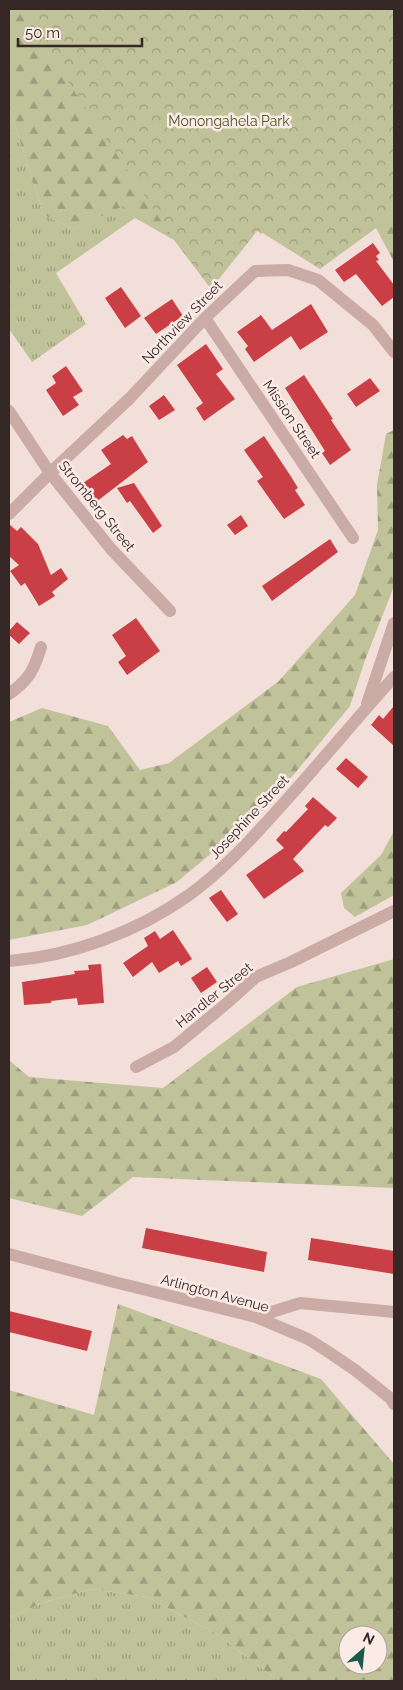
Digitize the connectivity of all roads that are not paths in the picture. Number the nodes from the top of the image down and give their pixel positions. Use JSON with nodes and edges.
{"nodes":[{"id":1,"x":205,"y":318,"type":"junction"},
{"id":2,"x":394,"y":352,"type":"edge"},
{"id":3,"x":9,"y":411,"type":"edge"},
{"id":4,"x":50,"y":473,"type":"junction"},
{"id":5,"x":9,"y":514,"type":"edge"},
{"id":6,"x":353,"y":538,"type":"dead end"},
{"id":7,"x":170,"y":612,"type":"dead end"},
{"id":8,"x":394,"y":623,"type":"edge"},
{"id":9,"x":41,"y":647,"type":"dead end"},
{"id":10,"x":394,"y":677,"type":"edge"},
{"id":11,"x":9,"y":694,"type":"edge"},
{"id":12,"x":365,"y":710,"type":"junction"},
{"id":13,"x":394,"y":911,"type":"edge"},
{"id":14,"x":9,"y":961,"type":"edge"},
{"id":15,"x":136,"y":1067,"type":"dead end"},
{"id":16,"x":9,"y":1254,"type":"edge"},
{"id":17,"x":394,"y":1312,"type":"edge"},
{"id":18,"x":256,"y":1317,"type":"junction"},
{"id":19,"x":394,"y":1404,"type":"edge"}],
"edges":[{"from":1,"to":2,"type":"street","name":"Northview Street"},
{"from":1,"to":4,"type":"street","name":"Northview Street"},
{"from":1,"to":6,"type":"street","name":"Mission Street"},
{"from":3,"to":4,"type":"street","name":"Stromberg Street"},
{"from":4,"to":5,"type":"street","name":"Northview Street"},
{"from":4,"to":7,"type":"street","name":"Stromberg Street"},
{"from":8,"to":12,"type":"street"},
{"from":9,"to":11,"type":"street"},
{"from":10,"to":12,"type":"street","name":"Josephine Street"},
{"from":12,"to":14,"type":"street","name":"Josephine Street"},
{"from":13,"to":15,"type":"street","name":"Handler Street"},
{"from":16,"to":18,"type":"street","name":"Arlington Avenue"},
{"from":17,"to":18,"type":"street"},
{"from":18,"to":19,"type":"street","name":"Arlington Avenue"}]}
